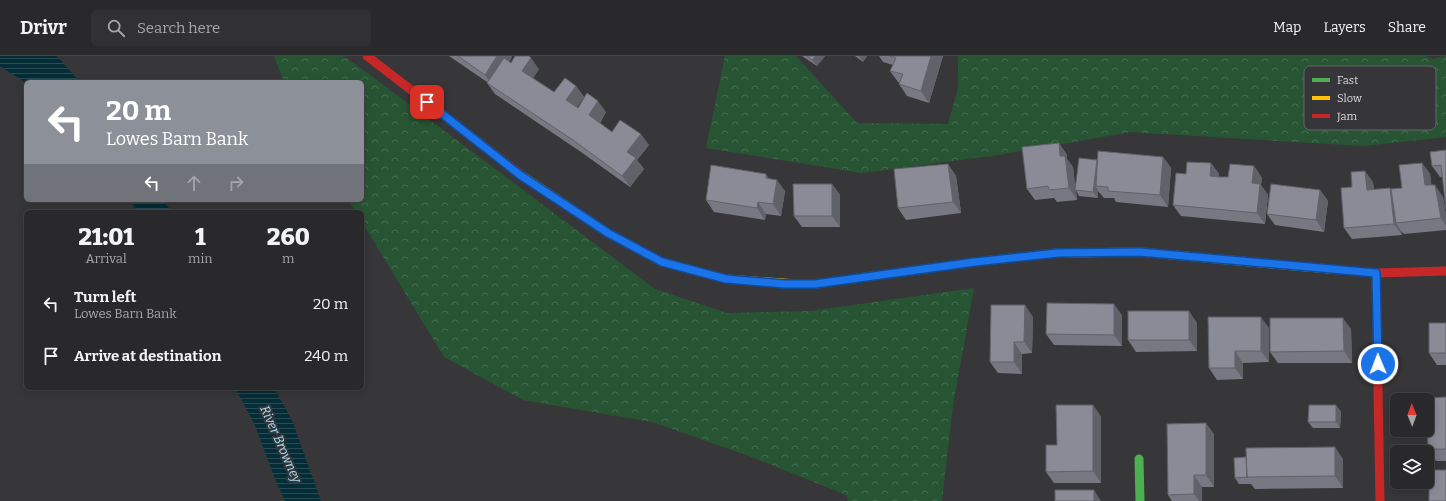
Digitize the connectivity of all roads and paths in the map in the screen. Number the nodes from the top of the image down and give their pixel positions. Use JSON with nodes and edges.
{"nodes":[{"id":1,"x":367,"y":56,"type":"edge"},
{"id":2,"x":1446,"y":271,"type":"edge"},
{"id":3,"x":1376,"y":273,"type":"junction"},
{"id":4,"x":1139,"y":459,"type":"dead end"},
{"id":5,"x":1140,"y":501,"type":"edge"},
{"id":6,"x":1380,"y":501,"type":"edge"}],
"edges":[{"from":1,"to":3,"type":"street"},
{"from":2,"to":3,"type":"street"},
{"from":3,"to":6,"type":"street"},
{"from":4,"to":5,"type":"street"}]}
